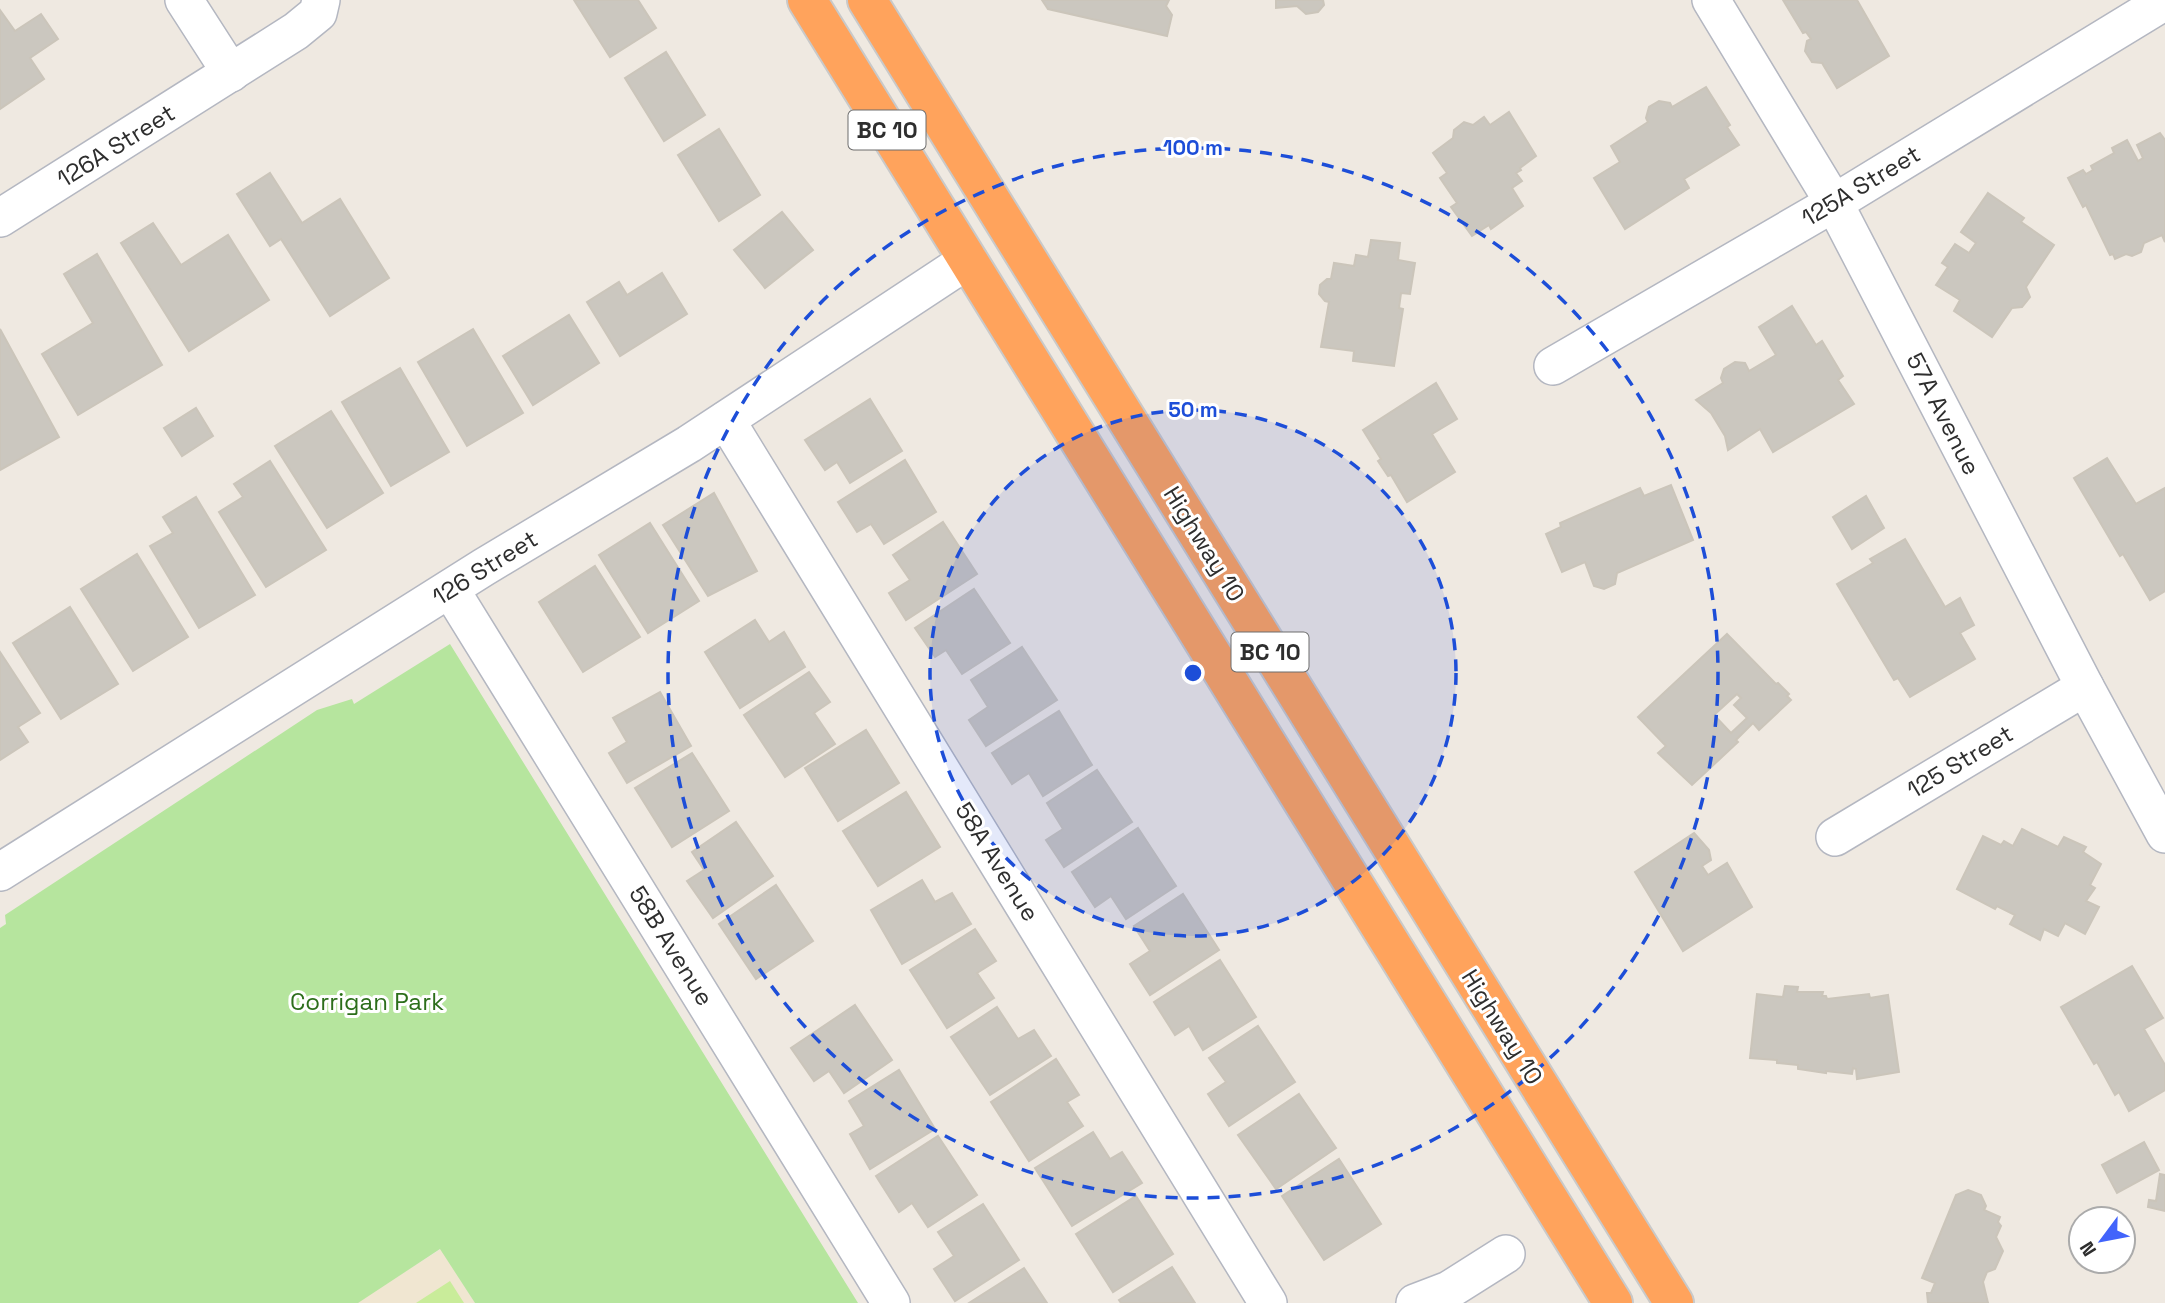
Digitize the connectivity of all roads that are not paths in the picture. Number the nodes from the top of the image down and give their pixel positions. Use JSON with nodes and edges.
{"nodes":[{"id":1,"x":184,"y":0,"type":"edge"},
{"id":2,"x":321,"y":0,"type":"edge"},
{"id":3,"x":807,"y":0,"type":"edge"},
{"id":4,"x":867,"y":0,"type":"edge"},
{"id":5,"x":1711,"y":0,"type":"edge"},
{"id":6,"x":2165,"y":1,"type":"edge"},
{"id":7,"x":231,"y":73,"type":"junction"},
{"id":8,"x":1834,"y":203,"type":"junction"},
{"id":9,"x":0,"y":218,"type":"edge"},
{"id":10,"x":968,"y":260,"type":"junction"},
{"id":11,"x":1553,"y":366,"type":"dead end"},
{"id":12,"x":726,"y":420,"type":"junction"},
{"id":13,"x":450,"y":589,"type":"junction"},
{"id":14,"x":2085,"y":687,"type":"junction"},
{"id":15,"x":2165,"y":834,"type":"edge"},
{"id":16,"x":1835,"y":837,"type":"dead end"},
{"id":17,"x":0,"y":872,"type":"edge"},
{"id":18,"x":1506,"y":1254,"type":"dead end"},
{"id":19,"x":891,"y":1303,"type":"edge"},
{"id":20,"x":1268,"y":1303,"type":"edge"},
{"id":21,"x":1415,"y":1303,"type":"edge"},
{"id":22,"x":1613,"y":1303,"type":"edge"},
{"id":23,"x":1674,"y":1303,"type":"edge"}],
"edges":[{"from":1,"to":7,"type":"street"},
{"from":2,"to":7,"type":"street","name":"126A Street"},
{"from":3,"to":10,"type":"highway","name":"Highway 10","number":"BC 10"},
{"from":4,"to":23,"type":"highway","name":"Highway 10","number":"BC 10"},
{"from":5,"to":8,"type":"street","name":"57A Avenue"},
{"from":6,"to":8,"type":"street","name":"125A Street"},
{"from":7,"to":9,"type":"street","name":"126A Street"},
{"from":8,"to":11,"type":"street","name":"125A Street"},
{"from":8,"to":14,"type":"street","name":"57A Avenue"},
{"from":10,"to":12,"type":"street","name":"126 Street"},
{"from":10,"to":22,"type":"highway","name":"Highway 10","number":"BC 10"},
{"from":12,"to":13,"type":"street","name":"126 Street"},
{"from":12,"to":20,"type":"street","name":"58A Avenue"},
{"from":13,"to":17,"type":"street","name":"126 Street"},
{"from":13,"to":19,"type":"street","name":"58B Avenue"},
{"from":14,"to":15,"type":"street","name":"57A Avenue"},
{"from":14,"to":16,"type":"street","name":"125 Street"},
{"from":18,"to":21,"type":"street"}]}
